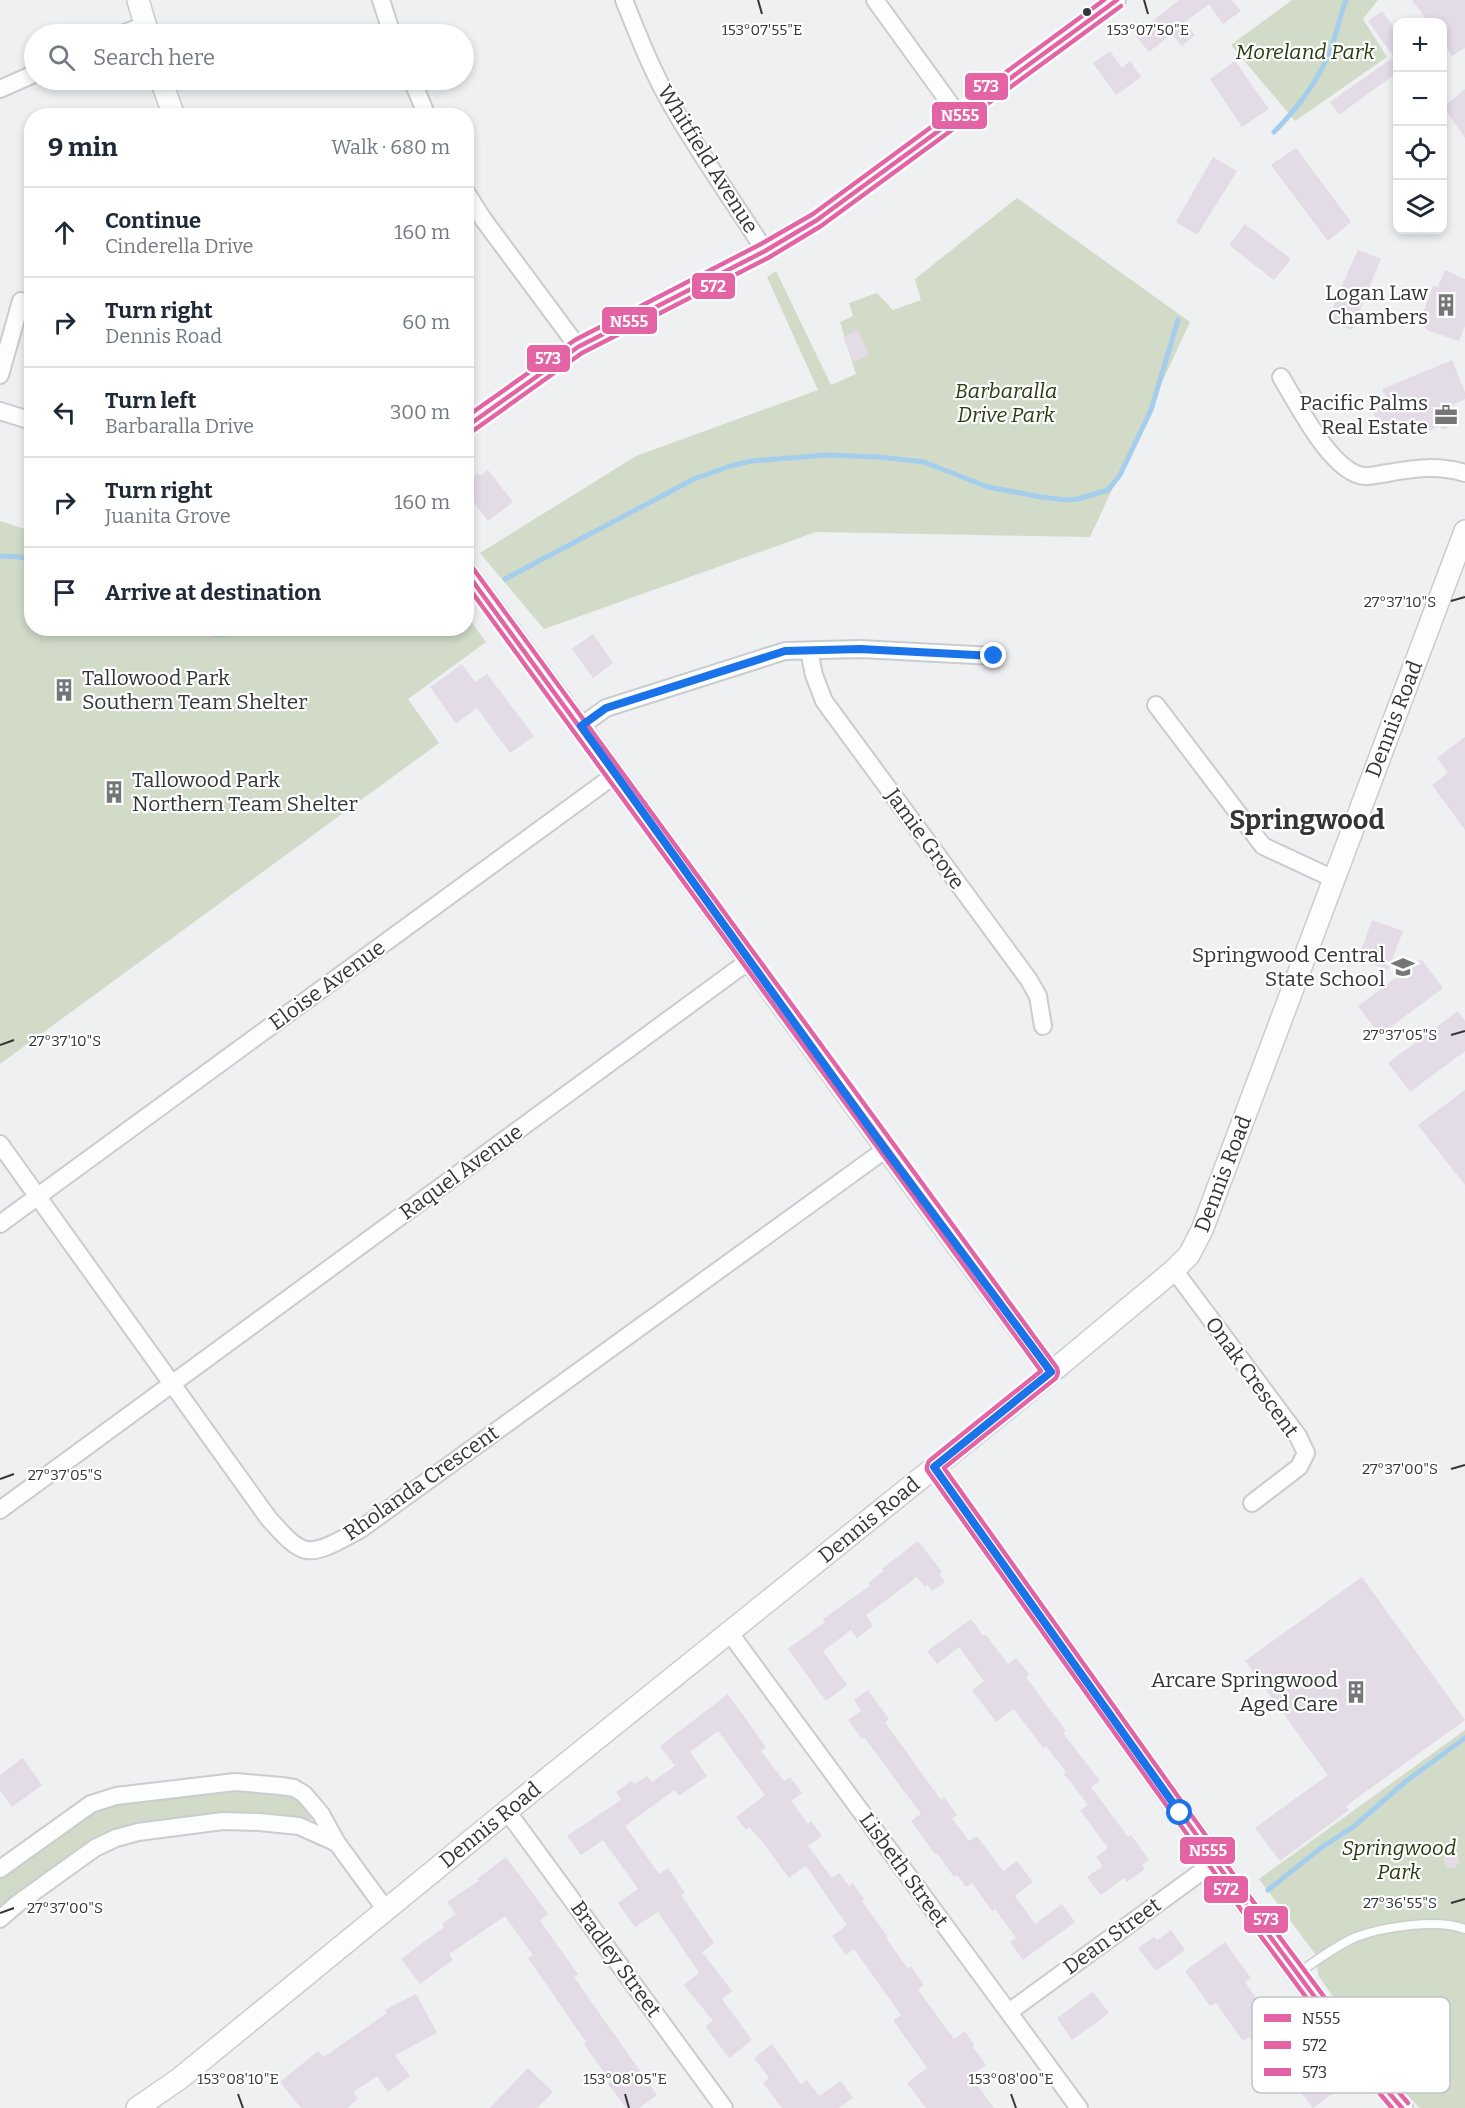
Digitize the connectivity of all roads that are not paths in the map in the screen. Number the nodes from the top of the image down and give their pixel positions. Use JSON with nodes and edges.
{"nodes":[{"id":1,"x":138,"y":0,"type":"edge"},
{"id":2,"x":381,"y":0,"type":"edge"},
{"id":3,"x":624,"y":0,"type":"edge"},
{"id":4,"x":875,"y":0,"type":"edge"},
{"id":5,"x":1117,"y":0,"type":"edge"},
{"id":6,"x":144,"y":24,"type":"edge"},
{"id":7,"x":389,"y":24,"type":"edge"},
{"id":8,"x":24,"y":78,"type":"edge"},
{"id":9,"x":0,"y":89,"type":"edge"},
{"id":10,"x":165,"y":90,"type":"edge"},
{"id":11,"x":416,"y":90,"type":"edge"},
{"id":12,"x":171,"y":108,"type":"edge"},
{"id":13,"x":424,"y":108,"type":"edge"},
{"id":14,"x":959,"y":116,"type":"junction"},
{"id":15,"x":474,"y":205,"type":"edge"},
{"id":16,"x":765,"y":251,"type":"junction"},
{"id":17,"x":21,"y":301,"type":"dead end"},
{"id":18,"x":578,"y":347,"type":"junction"},
{"id":19,"x":0,"y":375,"type":"edge"},
{"id":20,"x":1281,"y":377,"type":"dead end"},
{"id":21,"x":0,"y":411,"type":"edge"},
{"id":22,"x":24,"y":418,"type":"edge"},
{"id":23,"x":474,"y":421,"type":"edge"},
{"id":24,"x":1465,"y":473,"type":"edge"},
{"id":25,"x":1465,"y":531,"type":"edge"},
{"id":26,"x":474,"y":582,"type":"edge"},
{"id":27,"x":808,"y":651,"type":"junction"},
{"id":28,"x":994,"y":656,"type":"dead end"},
{"id":29,"x":1156,"y":705,"type":"dead end"},
{"id":30,"x":581,"y":726,"type":"junction"},
{"id":31,"x":616,"y":774,"type":"junction"},
{"id":32,"x":1334,"y":879,"type":"junction"},
{"id":33,"x":750,"y":960,"type":"junction"},
{"id":34,"x":1043,"y":1026,"type":"dead end"},
{"id":35,"x":0,"y":1144,"type":"edge"},
{"id":36,"x":885,"y":1149,"type":"junction"},
{"id":37,"x":38,"y":1196,"type":"junction"},
{"id":38,"x":0,"y":1224,"type":"edge"},
{"id":39,"x":1174,"y":1270,"type":"junction"},
{"id":40,"x":1051,"y":1372,"type":"junction"},
{"id":41,"x":172,"y":1383,"type":"junction"},
{"id":42,"x":934,"y":1467,"type":"junction"},
{"id":43,"x":1252,"y":1503,"type":"dead end"},
{"id":44,"x":0,"y":1510,"type":"edge"},
{"id":45,"x":729,"y":1632,"type":"junction"},
{"id":46,"x":507,"y":1811,"type":"junction"},
{"id":47,"x":338,"y":1843,"type":"junction"},
{"id":48,"x":1216,"y":1861,"type":"junction"},
{"id":49,"x":0,"y":1869,"type":"edge"},
{"id":50,"x":386,"y":1910,"type":"junction"},
{"id":51,"x":0,"y":1919,"type":"edge"},
{"id":52,"x":1465,"y":1929,"type":"edge"},
{"id":53,"x":1297,"y":1974,"type":"junction"},
{"id":54,"x":1314,"y":1997,"type":"edge"},
{"id":55,"x":1009,"y":2012,"type":"junction"},
{"id":56,"x":1389,"y":2093,"type":"edge"},
{"id":57,"x":137,"y":2108,"type":"edge"},
{"id":58,"x":724,"y":2108,"type":"edge"},
{"id":59,"x":1079,"y":2108,"type":"edge"},
{"id":60,"x":1402,"y":2108,"type":"edge"}],
"edges":[{"from":1,"to":6,"type":"street"},
{"from":2,"to":7,"type":"street"},
{"from":3,"to":16,"type":"street","name":"Whitfield Avenue"},
{"from":4,"to":14,"type":"street"},
{"from":5,"to":14,"type":"street"},
{"from":8,"to":9,"type":"street"},
{"from":10,"to":12,"type":"street"},
{"from":11,"to":13,"type":"street"},
{"from":14,"to":16,"type":"street"},
{"from":15,"to":18,"type":"street"},
{"from":16,"to":18,"type":"street"},
{"from":17,"to":19,"type":"street"},
{"from":18,"to":23,"type":"street"},
{"from":20,"to":24,"type":"street"},
{"from":21,"to":22,"type":"street"},
{"from":25,"to":32,"type":"street","name":"Dennis Road"},
{"from":26,"to":30,"type":"street"},
{"from":27,"to":28,"type":"street"},
{"from":27,"to":30,"type":"street"},
{"from":27,"to":34,"type":"street","name":"Jamie Grove"},
{"from":29,"to":32,"type":"street"},
{"from":30,"to":31,"type":"street"},
{"from":31,"to":33,"type":"street"},
{"from":31,"to":37,"type":"street","name":"Eloise Avenue"},
{"from":32,"to":39,"type":"street","name":"Dennis Road"},
{"from":33,"to":36,"type":"street"},
{"from":33,"to":41,"type":"street","name":"Raquel Avenue"},
{"from":35,"to":37,"type":"street","name":"Rholanda Crescent"},
{"from":36,"to":40,"type":"street"},
{"from":36,"to":41,"type":"street","name":"Rholanda Crescent"},
{"from":37,"to":38,"type":"street","name":"Eloise Avenue"},
{"from":37,"to":41,"type":"street","name":"Rholanda Crescent"},
{"from":39,"to":40,"type":"street","name":"Dennis Road"},
{"from":39,"to":43,"type":"street","name":"Onak Crescent"},
{"from":40,"to":42,"type":"street","name":"Dennis Road"},
{"from":41,"to":44,"type":"street","name":"Raquel Avenue"},
{"from":42,"to":45,"type":"street","name":"Dennis Road"},
{"from":42,"to":48,"type":"street"},
{"from":45,"to":46,"type":"street","name":"Dennis Road"},
{"from":45,"to":55,"type":"street","name":"Lisbeth Street"},
{"from":46,"to":50,"type":"street","name":"Dennis Road"},
{"from":46,"to":58,"type":"street","name":"Bradley Street"},
{"from":47,"to":49,"type":"street"},
{"from":47,"to":50,"type":"street"},
{"from":47,"to":51,"type":"street"},
{"from":48,"to":53,"type":"street"},
{"from":48,"to":55,"type":"street","name":"Dean Street"},
{"from":50,"to":57,"type":"street","name":"Dennis Road"},
{"from":52,"to":53,"type":"lane"},
{"from":53,"to":54,"type":"street"},
{"from":55,"to":59,"type":"street","name":"Lisbeth Street"},
{"from":56,"to":60,"type":"street"}]}
